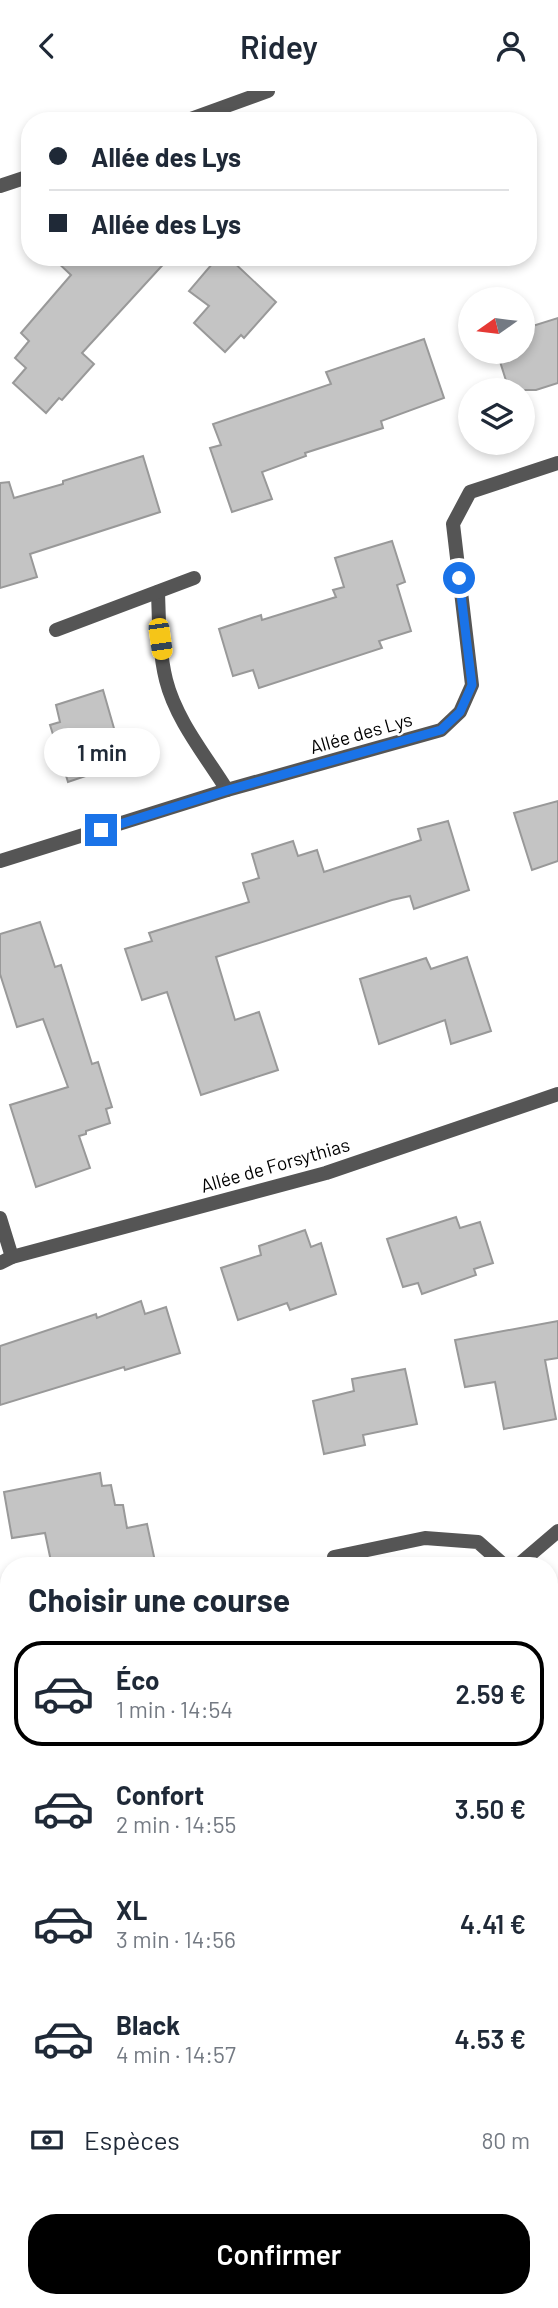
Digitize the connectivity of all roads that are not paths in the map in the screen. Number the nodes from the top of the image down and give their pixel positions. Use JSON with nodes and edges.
{"nodes":[{"id":1,"x":268,"y":91,"type":"edge"},
{"id":2,"x":210,"y":112,"type":"edge"},
{"id":3,"x":21,"y":179,"type":"edge"},
{"id":4,"x":0,"y":186,"type":"edge"},
{"id":5,"x":558,"y":463,"type":"edge"},
{"id":6,"x":194,"y":578,"type":"dead end"},
{"id":7,"x":158,"y":592,"type":"junction"},
{"id":8,"x":56,"y":629,"type":"dead end"},
{"id":9,"x":228,"y":790,"type":"junction"},
{"id":10,"x":0,"y":861,"type":"edge"},
{"id":11,"x":558,"y":1094,"type":"edge"},
{"id":12,"x":0,"y":1218,"type":"edge"},
{"id":13,"x":6,"y":1260,"type":"edge"},
{"id":14,"x":558,"y":1531,"type":"edge"},
{"id":15,"x":334,"y":1557,"type":"dead end"},
{"id":16,"x":495,"y":1557,"type":"edge"},
{"id":17,"x":528,"y":1557,"type":"edge"}],
"edges":[{"from":1,"to":2,"type":"street"},
{"from":3,"to":4,"type":"street"},
{"from":5,"to":9,"type":"street","name":"Allée des Lys"},
{"from":6,"to":7,"type":"street"},
{"from":7,"to":8,"type":"street"},
{"from":7,"to":9,"type":"street"},
{"from":9,"to":10,"type":"street","name":"Allée des Lys"},
{"from":11,"to":13,"type":"street","name":"Allée de Forsythias"},
{"from":12,"to":13,"type":"street"},
{"from":14,"to":17,"type":"street"},
{"from":15,"to":16,"type":"street"}]}
